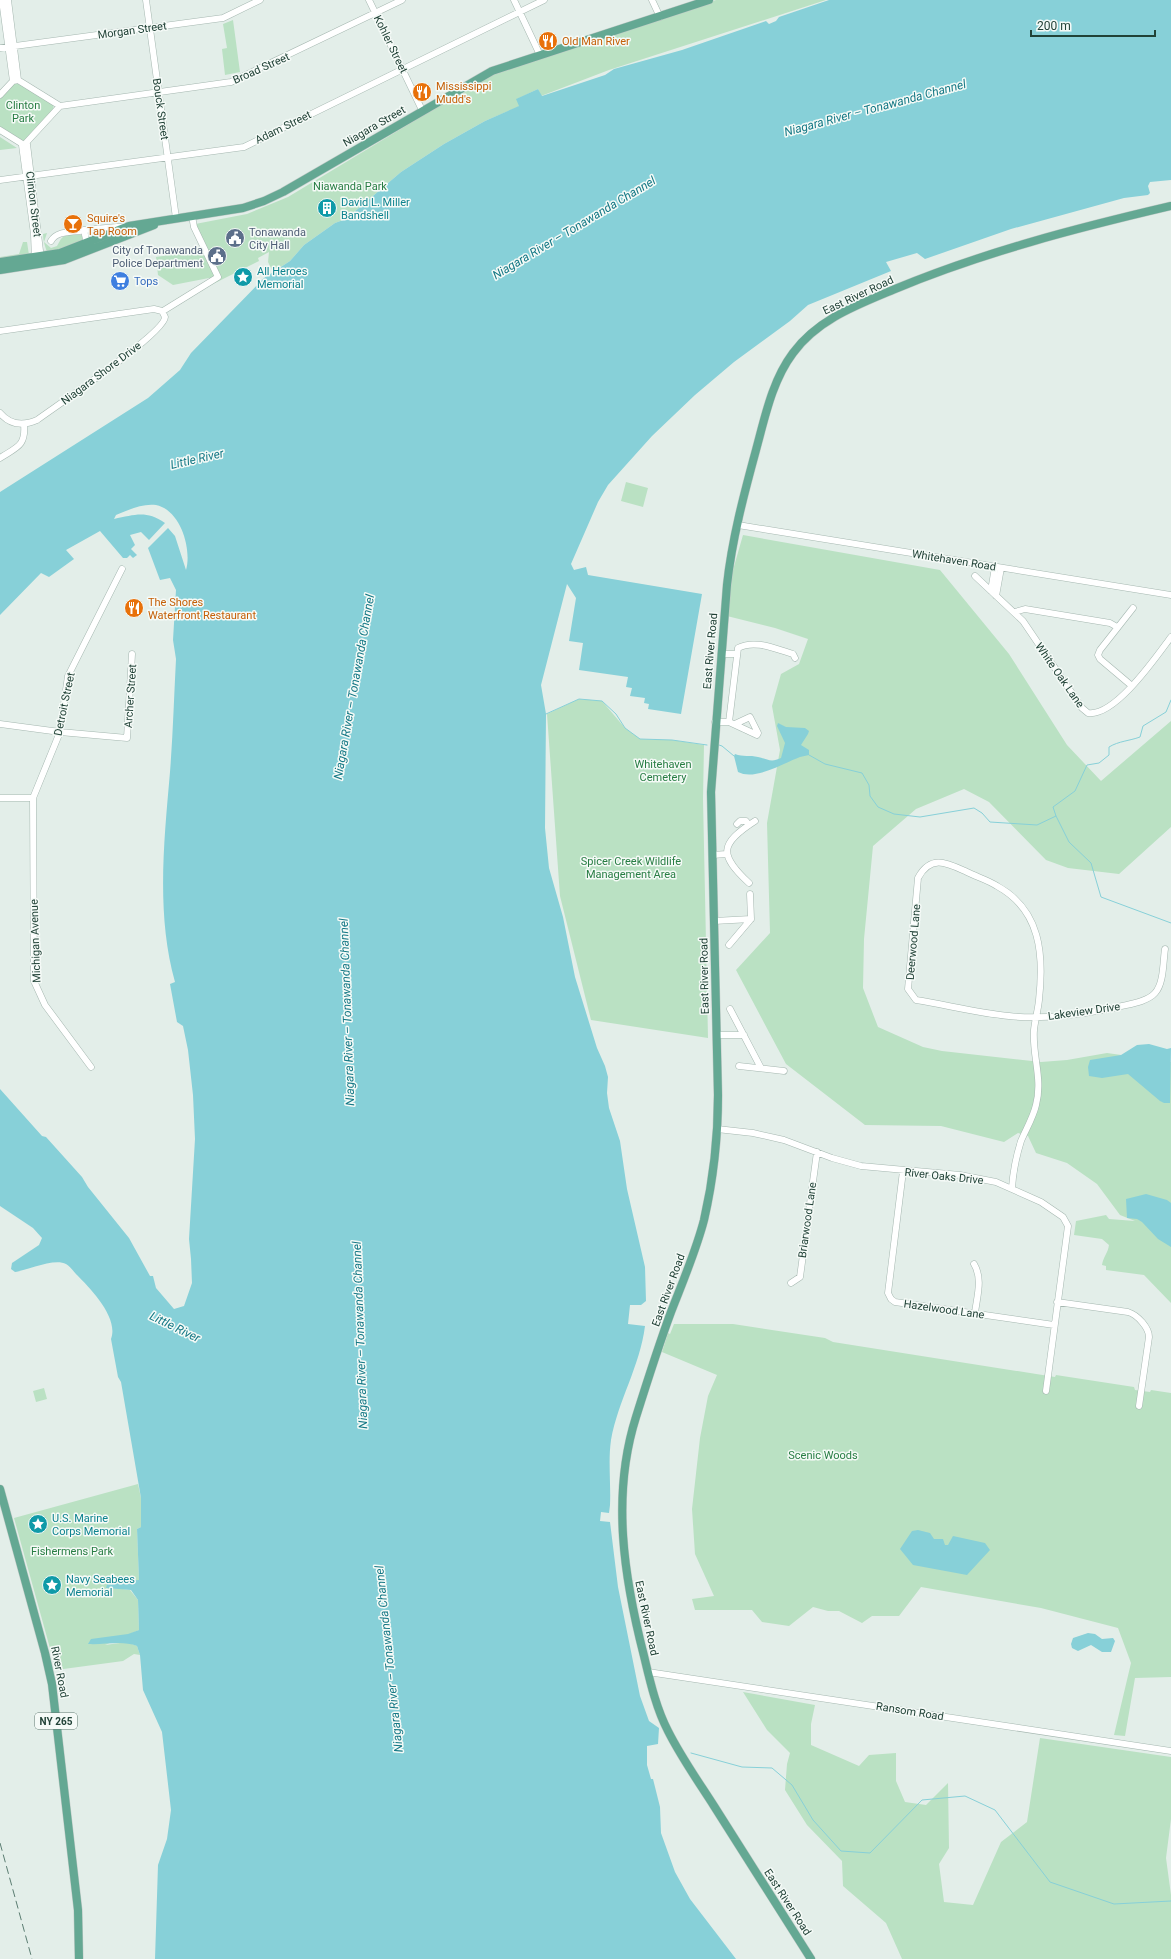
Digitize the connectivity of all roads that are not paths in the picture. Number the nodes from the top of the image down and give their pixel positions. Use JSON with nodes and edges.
{"nodes":[{"id":1,"x":2,"y":0,"type":"edge"},
{"id":2,"x":8,"y":0,"type":"edge"},
{"id":3,"x":146,"y":0,"type":"edge"},
{"id":4,"x":260,"y":0,"type":"edge"},
{"id":5,"x":369,"y":0,"type":"edge"},
{"id":6,"x":402,"y":0,"type":"edge"},
{"id":7,"x":514,"y":0,"type":"edge"},
{"id":8,"x":544,"y":0,"type":"edge"},
{"id":9,"x":652,"y":0,"type":"edge"},
{"id":10,"x":709,"y":0,"type":"edge"},
{"id":11,"x":520,"y":12,"type":"junction"},
{"id":12,"x":376,"y":13,"type":"junction"},
{"id":13,"x":7,"y":16,"type":"junction"},
{"id":14,"x":660,"y":17,"type":"junction"},
{"id":15,"x":150,"y":28,"type":"junction"},
{"id":16,"x":11,"y":47,"type":"junction"},
{"id":17,"x":0,"y":48,"type":"edge"},
{"id":18,"x":540,"y":55,"type":"junction"},
{"id":19,"x":402,"y":69,"type":"junction"},
{"id":20,"x":16,"y":81,"type":"junction"},
{"id":21,"x":159,"y":92,"type":"junction"},
{"id":22,"x":0,"y":95,"type":"edge"},
{"id":23,"x":60,"y":106,"type":"junction"},
{"id":24,"x":422,"y":110,"type":"junction"},
{"id":25,"x":0,"y":130,"type":"edge"},
{"id":26,"x":24,"y":144,"type":"junction"},
{"id":27,"x":168,"y":157,"type":"junction"},
{"id":28,"x":29,"y":177,"type":"junction"},
{"id":29,"x":0,"y":180,"type":"edge"},
{"id":30,"x":1171,"y":206,"type":"edge"},
{"id":31,"x":192,"y":216,"type":"junction"},
{"id":32,"x":176,"y":218,"type":"junction"},
{"id":33,"x":160,"y":222,"type":"junction"},
{"id":34,"x":129,"y":226,"type":"junction"},
{"id":35,"x":84,"y":230,"type":"junction"},
{"id":36,"x":51,"y":241,"type":"dead end"},
{"id":37,"x":87,"y":244,"type":"junction"},
{"id":38,"x":38,"y":261,"type":"junction"},
{"id":39,"x":0,"y":262,"type":"edge"},
{"id":40,"x":0,"y":270,"type":"edge"},
{"id":41,"x":163,"y":312,"type":"junction"},
{"id":42,"x":0,"y":331,"type":"edge"},
{"id":43,"x":0,"y":413,"type":"edge"},
{"id":44,"x":24,"y":424,"type":"junction"},
{"id":45,"x":0,"y":458,"type":"edge"},
{"id":46,"x":738,"y":525,"type":"junction"},
{"id":47,"x":998,"y":567,"type":"junction"},
{"id":48,"x":122,"y":569,"type":"dead end"},
{"id":49,"x":975,"y":576,"type":"dead end"},
{"id":50,"x":991,"y":591,"type":"junction"},
{"id":51,"x":1171,"y":595,"type":"edge"},
{"id":52,"x":996,"y":596,"type":"junction"},
{"id":53,"x":1132,"y":608,"type":"dead end"},
{"id":54,"x":1015,"y":612,"type":"junction"},
{"id":55,"x":1117,"y":627,"type":"junction"},
{"id":56,"x":1171,"y":637,"type":"edge"},
{"id":57,"x":132,"y":654,"type":"dead end"},
{"id":58,"x":721,"y":654,"type":"junction"},
{"id":59,"x":737,"y":654,"type":"junction"},
{"id":60,"x":795,"y":658,"type":"dead end"},
{"id":61,"x":1132,"y":686,"type":"junction"},
{"id":62,"x":715,"y":722,"type":"junction"},
{"id":63,"x":0,"y":724,"type":"edge"},
{"id":64,"x":60,"y":732,"type":"junction"},
{"id":65,"x":0,"y":798,"type":"edge"},
{"id":66,"x":33,"y":798,"type":"junction"},
{"id":67,"x":732,"y":819,"type":"dead end"},
{"id":68,"x":736,"y":824,"type":"junction"},
{"id":69,"x":740,"y":832,"type":"junction"},
{"id":70,"x":727,"y":854,"type":"junction"},
{"id":71,"x":712,"y":855,"type":"junction"},
{"id":72,"x":749,"y":883,"type":"dead end"},
{"id":73,"x":750,"y":894,"type":"dead end"},
{"id":74,"x":751,"y":920,"type":"junction"},
{"id":75,"x":714,"y":921,"type":"junction"},
{"id":76,"x":729,"y":945,"type":"dead end"},
{"id":77,"x":1165,"y":949,"type":"dead end"},
{"id":78,"x":730,"y":1009,"type":"dead end"},
{"id":79,"x":1036,"y":1016,"type":"junction"},
{"id":80,"x":717,"y":1035,"type":"junction"},
{"id":81,"x":744,"y":1035,"type":"junction"},
{"id":82,"x":738,"y":1066,"type":"dead end"},
{"id":83,"x":91,"y":1067,"type":"dead end"},
{"id":84,"x":761,"y":1068,"type":"junction"},
{"id":85,"x":784,"y":1071,"type":"dead end"},
{"id":86,"x":717,"y":1129,"type":"junction"},
{"id":87,"x":816,"y":1152,"type":"junction"},
{"id":88,"x":903,"y":1171,"type":"junction"},
{"id":89,"x":1012,"y":1188,"type":"junction"},
{"id":90,"x":974,"y":1264,"type":"dead end"},
{"id":91,"x":791,"y":1283,"type":"dead end"},
{"id":92,"x":1057,"y":1302,"type":"junction"},
{"id":93,"x":974,"y":1313,"type":"junction"},
{"id":94,"x":1054,"y":1325,"type":"junction"},
{"id":95,"x":1046,"y":1391,"type":"dead end"},
{"id":96,"x":1139,"y":1406,"type":"dead end"},
{"id":97,"x":0,"y":1489,"type":"edge"},
{"id":98,"x":648,"y":1672,"type":"junction"},
{"id":99,"x":1171,"y":1751,"type":"edge"},
{"id":100,"x":79,"y":1959,"type":"edge"},
{"id":101,"x":811,"y":1959,"type":"edge"}],
"edges":[{"from":1,"to":13,"type":"street"},
{"from":2,"to":13,"type":"street"},
{"from":3,"to":15,"type":"street","name":"Bouck Street"},
{"from":4,"to":15,"type":"street","name":"Morgan Street"},
{"from":5,"to":12,"type":"street","name":"Kohler Street"},
{"from":6,"to":12,"type":"street","name":"Broad Street"},
{"from":7,"to":11,"type":"street"},
{"from":8,"to":11,"type":"street","name":"Adam Street"},
{"from":9,"to":14,"type":"street"},
{"from":10,"to":14,"type":"main road","name":"Niagara Street"},
{"from":11,"to":18,"type":"street"},
{"from":11,"to":19,"type":"street","name":"Adam Street"},
{"from":12,"to":19,"type":"street","name":"Kohler Street"},
{"from":12,"to":21,"type":"street","name":"Broad Street"},
{"from":13,"to":16,"type":"street"},
{"from":14,"to":18,"type":"main road","name":"Niagara Street"},
{"from":15,"to":16,"type":"street","name":"Morgan Street"},
{"from":15,"to":21,"type":"street","name":"Bouck Street"},
{"from":16,"to":17,"type":"street","name":"Morgan Street"},
{"from":16,"to":20,"type":"street"},
{"from":18,"to":24,"type":"main road","name":"Niagara Street"},
{"from":19,"to":24,"type":"street","name":"Kohler Street"},
{"from":19,"to":27,"type":"street","name":"Adam Street"},
{"from":20,"to":22,"type":"street"},
{"from":20,"to":23,"type":"street"},
{"from":21,"to":23,"type":"street","name":"Broad Street"},
{"from":21,"to":27,"type":"street","name":"Bouck Street"},
{"from":23,"to":26,"type":"street"},
{"from":24,"to":31,"type":"main road","name":"Niagara Street"},
{"from":25,"to":26,"type":"street"},
{"from":26,"to":28,"type":"street","name":"Clinton Street"},
{"from":27,"to":28,"type":"street","name":"Adam Street"},
{"from":27,"to":32,"type":"street","name":"Bouck Street"},
{"from":28,"to":29,"type":"street","name":"Adam Street"},
{"from":28,"to":38,"type":"street","name":"Clinton Street"},
{"from":30,"to":46,"type":"main road","name":"East River Road"},
{"from":31,"to":32,"type":"main road","name":"Niagara Street"},
{"from":31,"to":41,"type":"street"},
{"from":32,"to":33,"type":"main road","name":"Niagara Street"},
{"from":33,"to":34,"type":"main road","name":"Niagara Street"},
{"from":33,"to":38,"type":"main road","name":"Niagara Street"},
{"from":34,"to":35,"type":"street","name":"Niagara Street"},
{"from":34,"to":37,"type":"main road","name":"Niagara Street"},
{"from":35,"to":36,"type":"street","name":"Niagara Street"},
{"from":35,"to":37,"type":"street"},
{"from":37,"to":38,"type":"main road","name":"Niagara Street"},
{"from":38,"to":39,"type":"main road","name":"Niagara Street"},
{"from":38,"to":40,"type":"main road","name":"Niagara Street"},
{"from":41,"to":42,"type":"street"},
{"from":41,"to":44,"type":"street","name":"Niagara Shore Drive"},
{"from":43,"to":44,"type":"street"},
{"from":44,"to":45,"type":"street"},
{"from":46,"to":47,"type":"street","name":"Whitehaven Road"},
{"from":46,"to":58,"type":"main road","name":"East River Road"},
{"from":47,"to":50,"type":"street"},
{"from":47,"to":51,"type":"street","name":"Whitehaven Road"},
{"from":47,"to":52,"type":"street"},
{"from":48,"to":64,"type":"street","name":"Detroit Street"},
{"from":49,"to":50,"type":"street","name":"White Oak Lane"},
{"from":50,"to":52,"type":"street","name":"White Oak Lane"},
{"from":52,"to":54,"type":"street","name":"White Oak Lane"},
{"from":53,"to":55,"type":"street"},
{"from":54,"to":55,"type":"street"},
{"from":54,"to":61,"type":"street","name":"White Oak Lane"},
{"from":55,"to":61,"type":"street"},
{"from":56,"to":61,"type":"street","name":"White Oak Lane"},
{"from":57,"to":64,"type":"street","name":"Archer Street"},
{"from":58,"to":59,"type":"street"},
{"from":58,"to":62,"type":"main road","name":"East River Road"},
{"from":59,"to":60,"type":"street"},
{"from":59,"to":62,"type":"street"},
{"from":62,"to":71,"type":"main road","name":"East River Road"},
{"from":63,"to":64,"type":"street"},
{"from":64,"to":66,"type":"street","name":"Detroit Street"},
{"from":65,"to":66,"type":"street"},
{"from":66,"to":83,"type":"street","name":"Michigan Avenue"},
{"from":67,"to":68,"type":"street"},
{"from":68,"to":69,"type":"street"},
{"from":68,"to":69,"type":"street"},
{"from":69,"to":70,"type":"street"},
{"from":70,"to":71,"type":"street"},
{"from":70,"to":72,"type":"street"},
{"from":71,"to":75,"type":"main road","name":"East River Road"},
{"from":73,"to":74,"type":"street"},
{"from":74,"to":75,"type":"street"},
{"from":74,"to":76,"type":"street"},
{"from":75,"to":80,"type":"main road","name":"East River Road"},
{"from":77,"to":79,"type":"street","name":"Lakeview Drive"},
{"from":78,"to":81,"type":"street"},
{"from":79,"to":79,"type":"street","name":"Deerwood Lane"},
{"from":79,"to":89,"type":"street"},
{"from":80,"to":81,"type":"street"},
{"from":80,"to":86,"type":"main road","name":"East River Road"},
{"from":81,"to":84,"type":"street"},
{"from":82,"to":84,"type":"street"},
{"from":84,"to":85,"type":"street"},
{"from":86,"to":87,"type":"street","name":"River Oaks Drive"},
{"from":86,"to":98,"type":"main road","name":"East River Road"},
{"from":87,"to":88,"type":"street","name":"River Oaks Drive"},
{"from":87,"to":91,"type":"street","name":"Briarwood Lane"},
{"from":88,"to":89,"type":"street","name":"River Oaks Drive"},
{"from":88,"to":93,"type":"street","name":"Hazelwood Lane"},
{"from":89,"to":92,"type":"street","name":"River Oaks Drive"},
{"from":90,"to":93,"type":"street"},
{"from":92,"to":94,"type":"street","name":"River Oaks Drive"},
{"from":92,"to":96,"type":"street"},
{"from":93,"to":94,"type":"street","name":"Hazelwood Lane"},
{"from":94,"to":95,"type":"street","name":"River Oaks Drive"},
{"from":97,"to":100,"type":"main road","name":"River Road","number":"NY 265"},
{"from":98,"to":99,"type":"street","name":"Ransom Road"},
{"from":98,"to":101,"type":"main road","name":"East River Road"}]}
